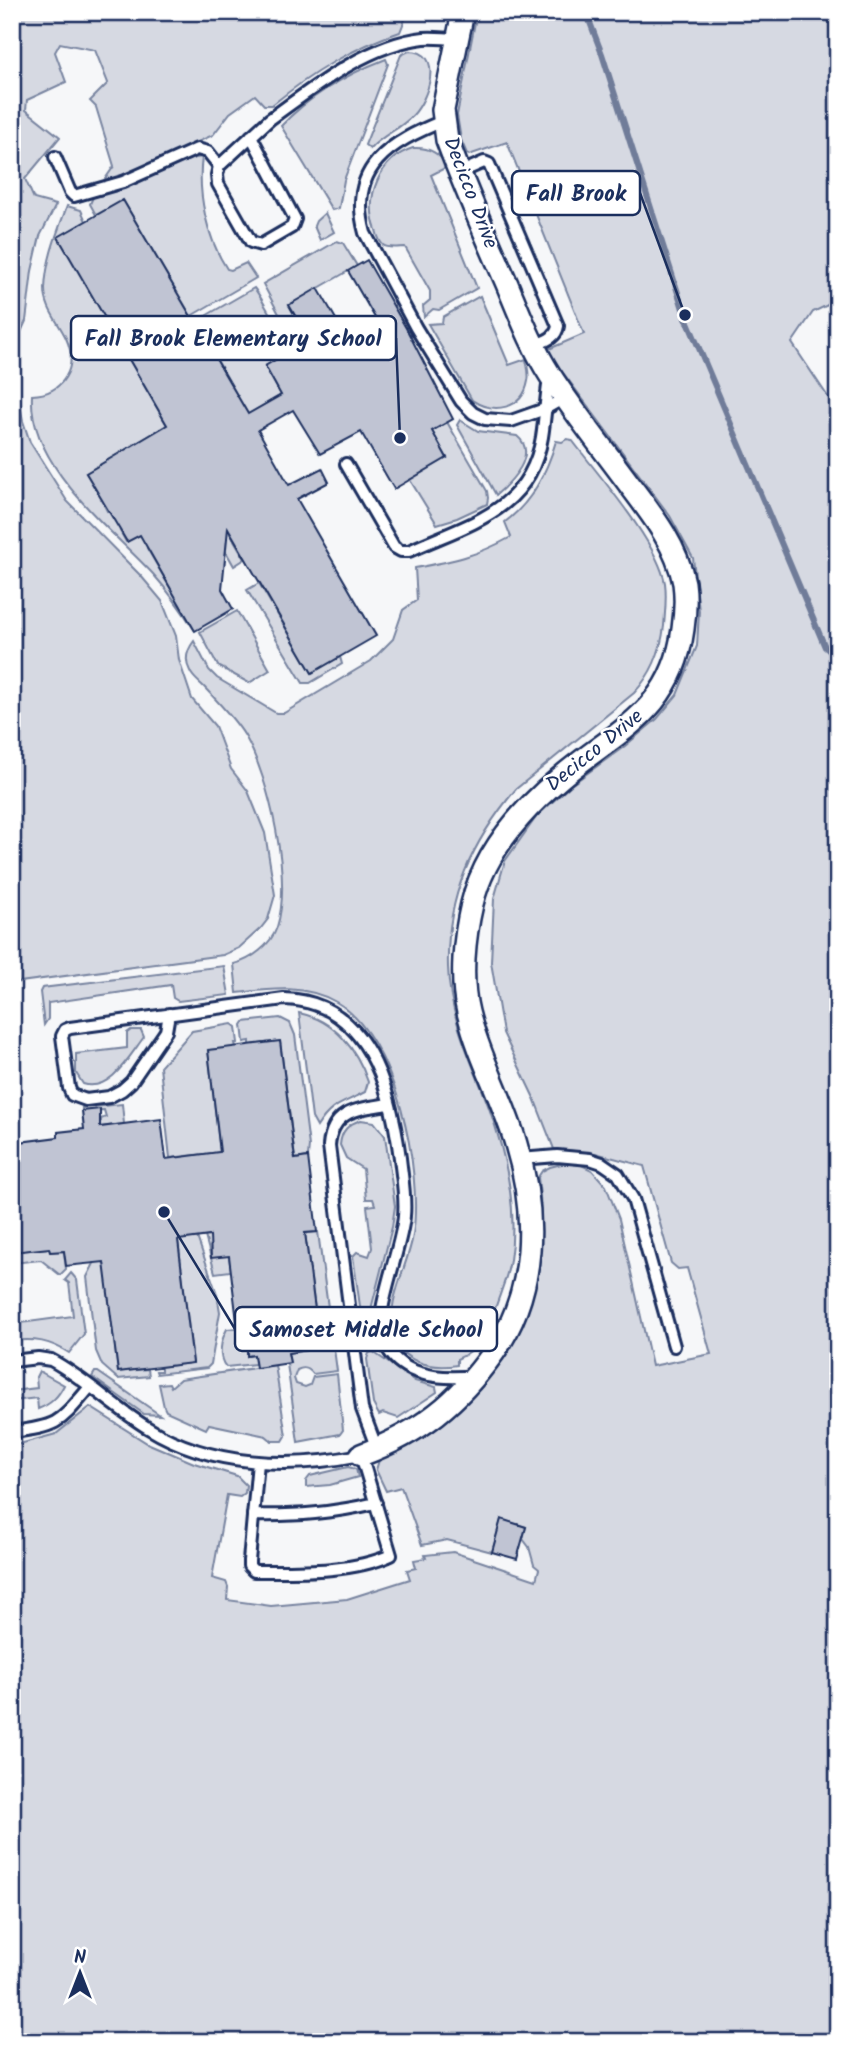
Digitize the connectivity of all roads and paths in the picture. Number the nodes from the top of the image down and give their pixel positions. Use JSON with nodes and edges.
{"nodes":[{"id":1,"x":463,"y":12,"type":"edge"},
{"id":2,"x":457,"y":39,"type":"junction"},
{"id":3,"x":443,"y":121,"type":"junction"},
{"id":4,"x":251,"y":136,"type":"junction"},
{"id":5,"x":55,"y":157,"type":"dead end"},
{"id":6,"x":219,"y":166,"type":"junction"},
{"id":7,"x":459,"y":173,"type":"junction"},
{"id":8,"x":534,"y":346,"type":"junction"},
{"id":9,"x":550,"y":375,"type":"junction"},
{"id":10,"x":566,"y":397,"type":"junction"},
{"id":11,"x":545,"y":409,"type":"junction"},
{"id":12,"x":346,"y":464,"type":"dead end"},
{"id":13,"x":169,"y":1014,"type":"junction"},
{"id":14,"x":389,"y":1104,"type":"junction"},
{"id":15,"x":520,"y":1159,"type":"junction"},
{"id":16,"x":383,"y":1337,"type":"junction"},
{"id":17,"x":353,"y":1341,"type":"junction"},
{"id":18,"x":674,"y":1346,"type":"dead end"},
{"id":19,"x":12,"y":1361,"type":"edge"},
{"id":20,"x":478,"y":1376,"type":"junction"},
{"id":21,"x":90,"y":1387,"type":"junction"},
{"id":22,"x":12,"y":1432,"type":"edge"},
{"id":23,"x":369,"y":1452,"type":"junction"},
{"id":24,"x":258,"y":1462,"type":"junction"},
{"id":25,"x":376,"y":1503,"type":"junction"},
{"id":26,"x":253,"y":1516,"type":"junction"}],
"edges":[{"from":1,"to":2,"type":"street","name":"Decicco Drive"},
{"from":2,"to":3,"type":"street","name":"Decicco Drive"},
{"from":2,"to":4,"type":"lane"},
{"from":3,"to":7,"type":"street","name":"Decicco Drive"},
{"from":3,"to":11,"type":"lane"},
{"from":4,"to":6,"type":"lane"},
{"from":4,"to":6,"type":"lane"},
{"from":5,"to":6,"type":"lane"},
{"from":7,"to":8,"type":"street","name":"Decicco Drive"},
{"from":7,"to":8,"type":"lane"},
{"from":8,"to":9,"type":"street","name":"Decicco Drive"},
{"from":9,"to":10,"type":"street","name":"Decicco Drive"},
{"from":9,"to":11,"type":"lane"},
{"from":10,"to":11,"type":"lane"},
{"from":10,"to":15,"type":"street","name":"Decicco Drive"},
{"from":11,"to":12,"type":"lane"},
{"from":13,"to":13,"type":"lane"},
{"from":13,"to":14,"type":"lane"},
{"from":14,"to":16,"type":"lane"},
{"from":14,"to":17,"type":"lane"},
{"from":15,"to":18,"type":"lane"},
{"from":15,"to":20,"type":"street","name":"Decicco Drive"},
{"from":16,"to":17,"type":"lane"},
{"from":16,"to":20,"type":"lane"},
{"from":17,"to":23,"type":"lane"},
{"from":19,"to":21,"type":"lane"},
{"from":20,"to":23,"type":"street","name":"Decicco Drive"},
{"from":21,"to":22,"type":"lane"},
{"from":21,"to":24,"type":"lane"},
{"from":23,"to":24,"type":"lane"},
{"from":23,"to":25,"type":"lane"},
{"from":24,"to":26,"type":"lane"},
{"from":25,"to":26,"type":"lane"},
{"from":25,"to":26,"type":"lane"}]}
